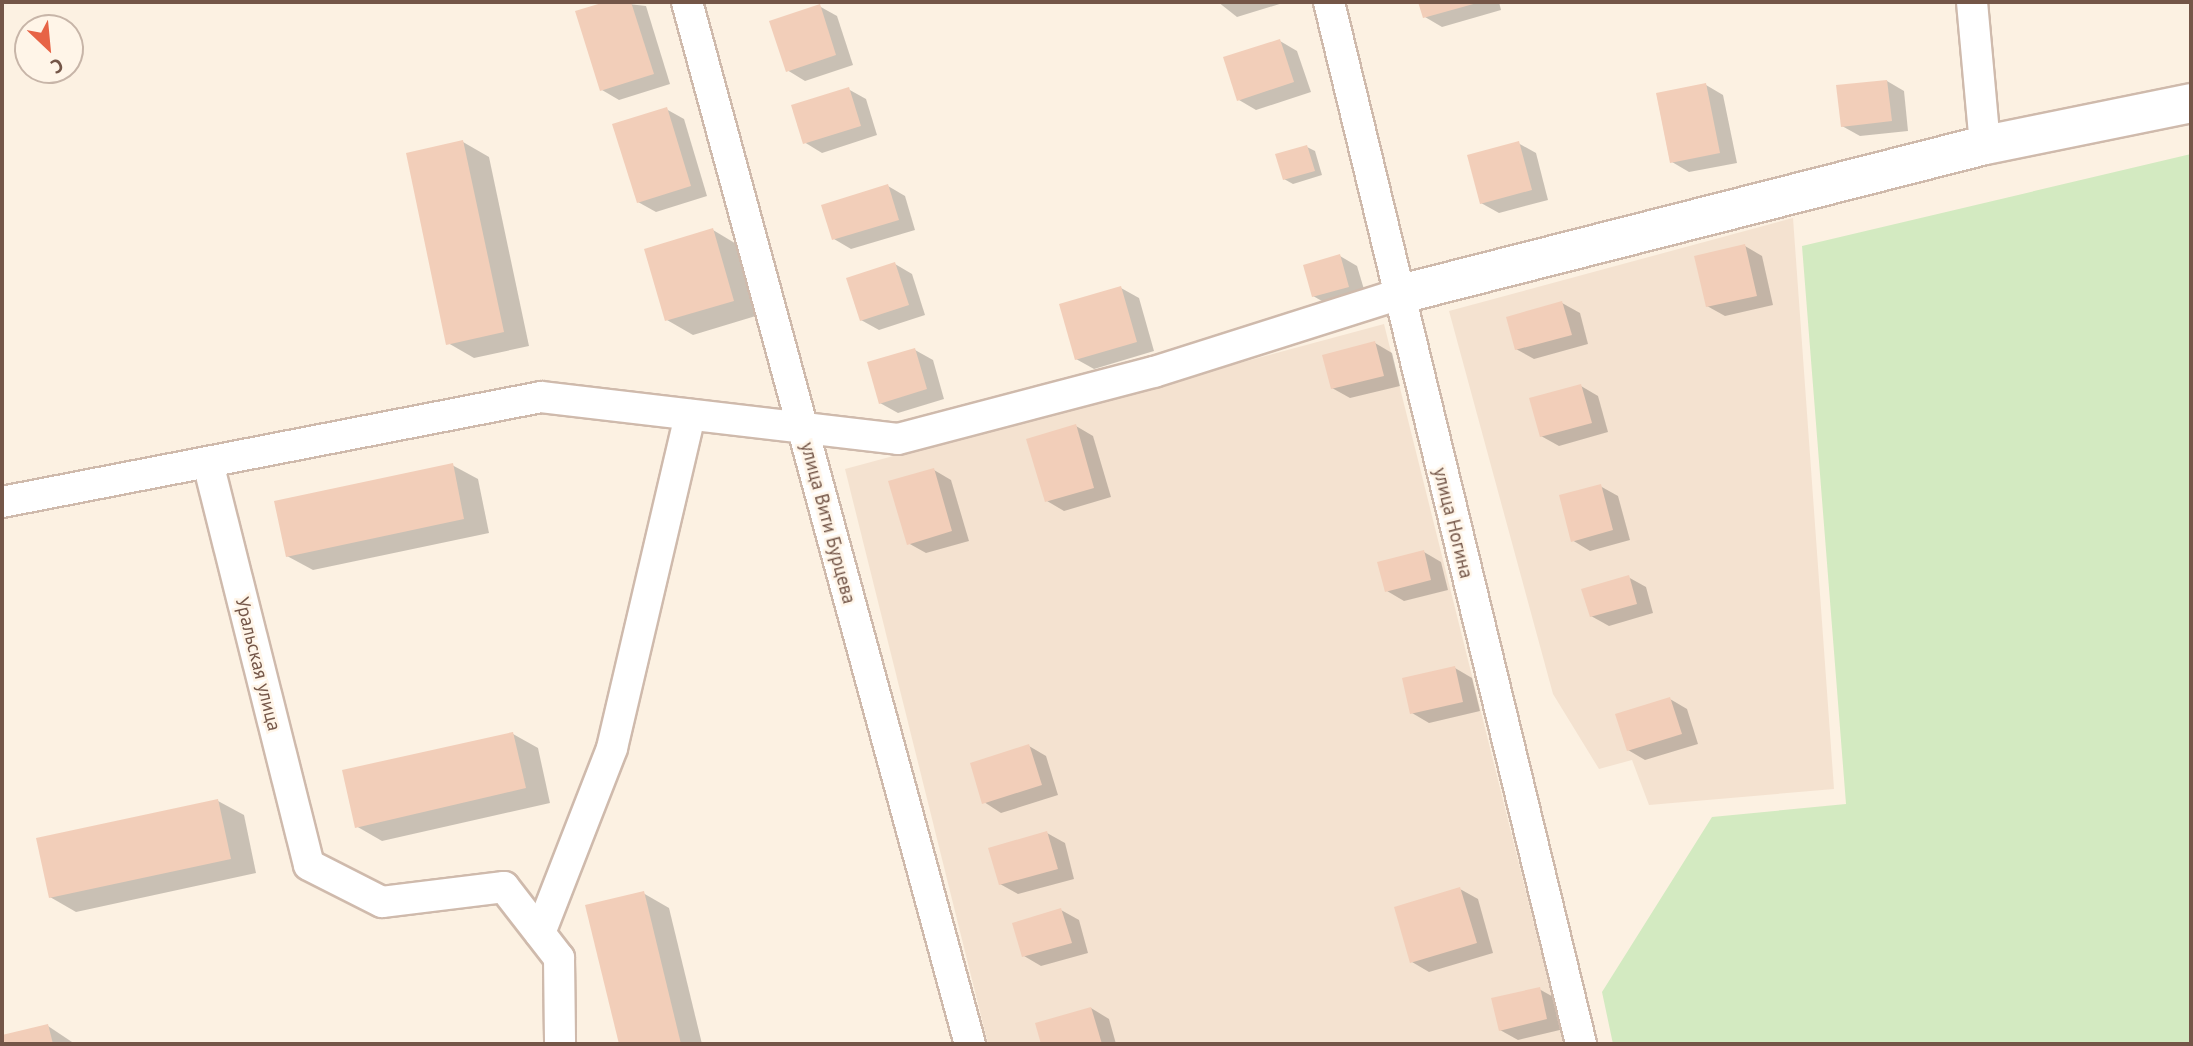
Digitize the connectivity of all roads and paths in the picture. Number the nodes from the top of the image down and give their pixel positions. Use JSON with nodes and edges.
{"nodes":[{"id":1,"x":687,"y":2,"type":"edge"},
{"id":2,"x":1329,"y":2,"type":"edge"},
{"id":3,"x":1972,"y":2,"type":"edge"},
{"id":4,"x":2191,"y":103,"type":"edge"},
{"id":5,"x":1985,"y":145,"type":"junction"},
{"id":6,"x":1397,"y":295,"type":"junction"},
{"id":7,"x":690,"y":415,"type":"junction"},
{"id":8,"x":802,"y":429,"type":"junction"},
{"id":9,"x":208,"y":463,"type":"junction"},
{"id":10,"x":2,"y":502,"type":"edge"},
{"id":11,"x":540,"y":933,"type":"junction"},
{"id":12,"x":560,"y":1044,"type":"edge"},
{"id":13,"x":970,"y":1044,"type":"edge"},
{"id":14,"x":1581,"y":1044,"type":"edge"}],
"edges":[{"from":1,"to":8,"type":"street","name":"улица Вити Бурцева"},
{"from":2,"to":6,"type":"street","name":"улица Ногина"},
{"from":3,"to":5,"type":"street"},
{"from":4,"to":5,"type":"street"},
{"from":5,"to":6,"type":"street"},
{"from":6,"to":8,"type":"street"},
{"from":6,"to":14,"type":"street","name":"улица Ногина"},
{"from":7,"to":8,"type":"street"},
{"from":7,"to":9,"type":"street"},
{"from":7,"to":11,"type":"street"},
{"from":8,"to":13,"type":"street","name":"улица Вити Бурцева"},
{"from":9,"to":10,"type":"street"},
{"from":9,"to":11,"type":"street","name":"Уральская улица"},
{"from":11,"to":12,"type":"street"}]}
